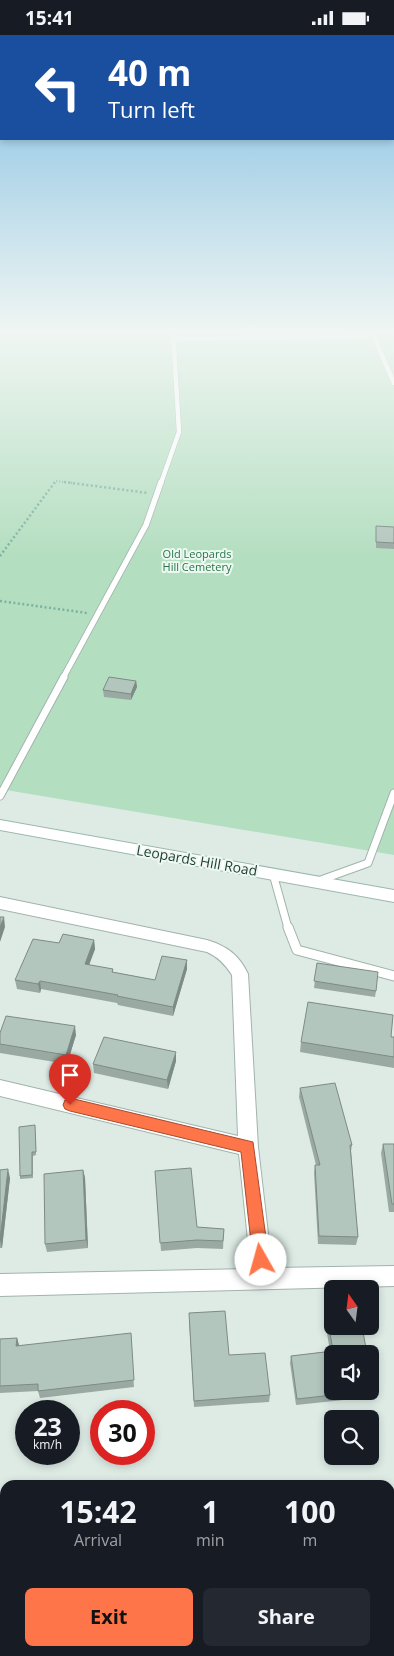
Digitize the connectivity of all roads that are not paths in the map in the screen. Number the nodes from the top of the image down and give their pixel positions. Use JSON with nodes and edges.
{"nodes":[{"id":1,"x":178,"y":406,"type":"edge"},
{"id":2,"x":394,"y":793,"type":"edge"},
{"id":3,"x":0,"y":796,"type":"edge"},
{"id":4,"x":0,"y":825,"type":"edge"},
{"id":5,"x":273,"y":874,"type":"junction"},
{"id":6,"x":315,"y":882,"type":"junction"},
{"id":7,"x":394,"y":897,"type":"edge"},
{"id":8,"x":0,"y":903,"type":"edge"},
{"id":9,"x":394,"y":976,"type":"edge"},
{"id":10,"x":0,"y":1088,"type":"edge"},
{"id":11,"x":248,"y":1147,"type":"junction"},
{"id":12,"x":394,"y":1276,"type":"edge"},
{"id":13,"x":263,"y":1279,"type":"junction"},
{"id":14,"x":0,"y":1285,"type":"edge"}],
"edges":[{"from":1,"to":3,"type":"lane"},
{"from":2,"to":6,"type":"lane"},
{"from":4,"to":5,"type":"street","name":"Leopards Hill Road"},
{"from":5,"to":6,"type":"street","name":"Leopards Hill Road"},
{"from":5,"to":9,"type":"lane"},
{"from":6,"to":7,"type":"street","name":"Leopards Hill Road"},
{"from":8,"to":11,"type":"street"},
{"from":10,"to":11,"type":"street"},
{"from":11,"to":13,"type":"street"},
{"from":12,"to":13,"type":"street"},
{"from":13,"to":14,"type":"street"}]}
